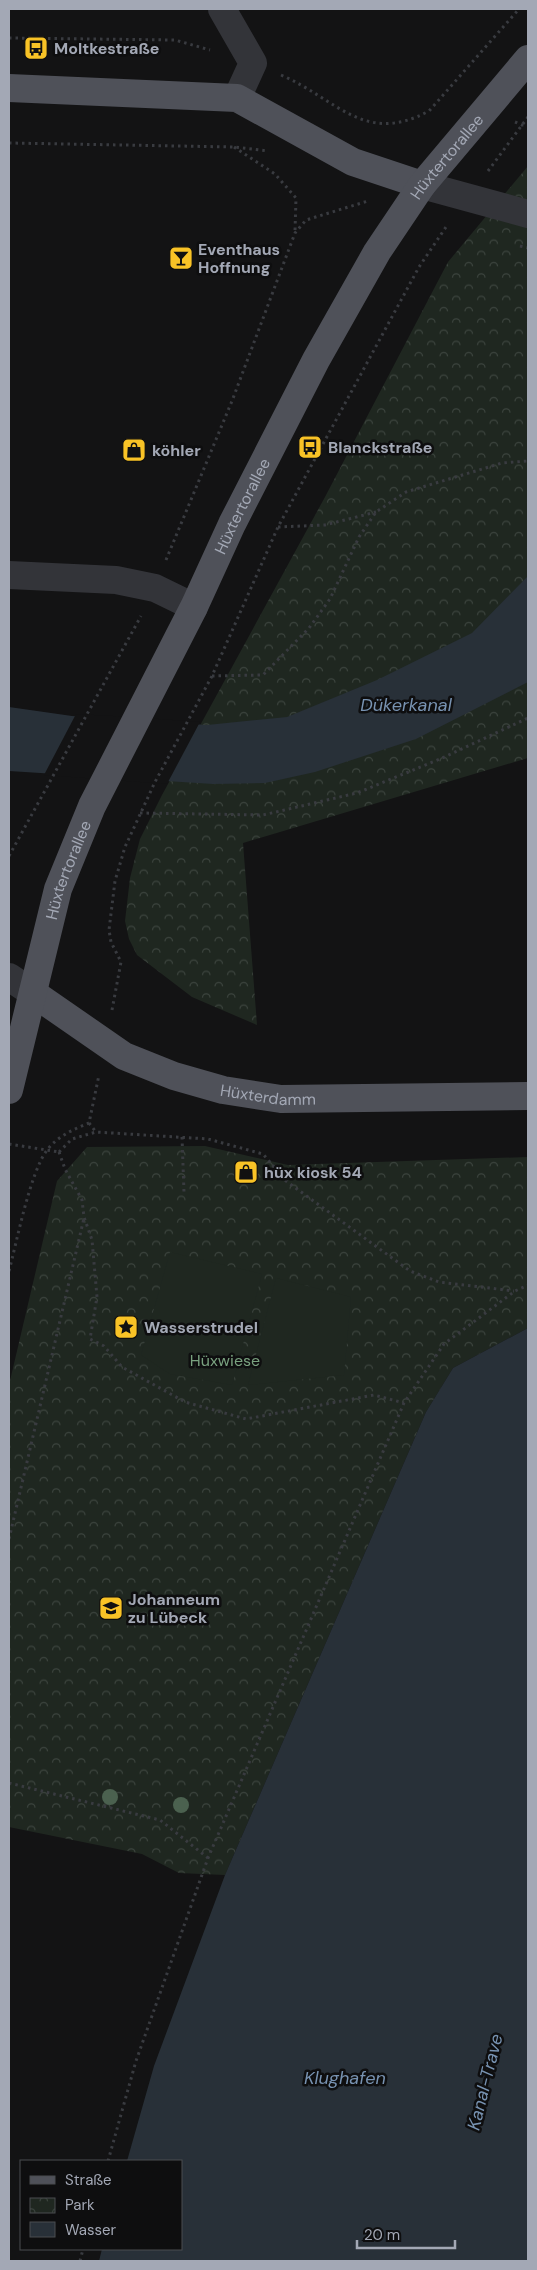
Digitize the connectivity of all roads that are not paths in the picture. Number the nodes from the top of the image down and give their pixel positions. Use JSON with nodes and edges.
{"nodes":[{"id":1,"x":222,"y":9,"type":"edge"},
{"id":2,"x":528,"y":59,"type":"edge"},
{"id":3,"x":9,"y":88,"type":"edge"},
{"id":4,"x":237,"y":98,"type":"junction"},
{"id":5,"x":422,"y":184,"type":"junction"},
{"id":6,"x":528,"y":214,"type":"edge"},
{"id":7,"x":9,"y":575,"type":"edge"},
{"id":8,"x":194,"y":607,"type":"junction"},
{"id":9,"x":9,"y":977,"type":"edge"},
{"id":10,"x":33,"y":993,"type":"junction"},
{"id":11,"x":9,"y":1090,"type":"edge"},
{"id":12,"x":528,"y":1096,"type":"edge"}],
"edges":[{"from":1,"to":4,"type":"street"},
{"from":2,"to":5,"type":"main road","name":"Hüxtertorallee"},
{"from":3,"to":4,"type":"main road"},
{"from":4,"to":5,"type":"main road"},
{"from":5,"to":6,"type":"street"},
{"from":5,"to":8,"type":"main road","name":"Hüxtertorallee"},
{"from":7,"to":8,"type":"street"},
{"from":8,"to":10,"type":"main road","name":"Hüxtertorallee"},
{"from":9,"to":10,"type":"street"},
{"from":10,"to":11,"type":"main road","name":"Hüxtertorallee"},
{"from":10,"to":12,"type":"main road","name":"Hüxterdamm"}]}
